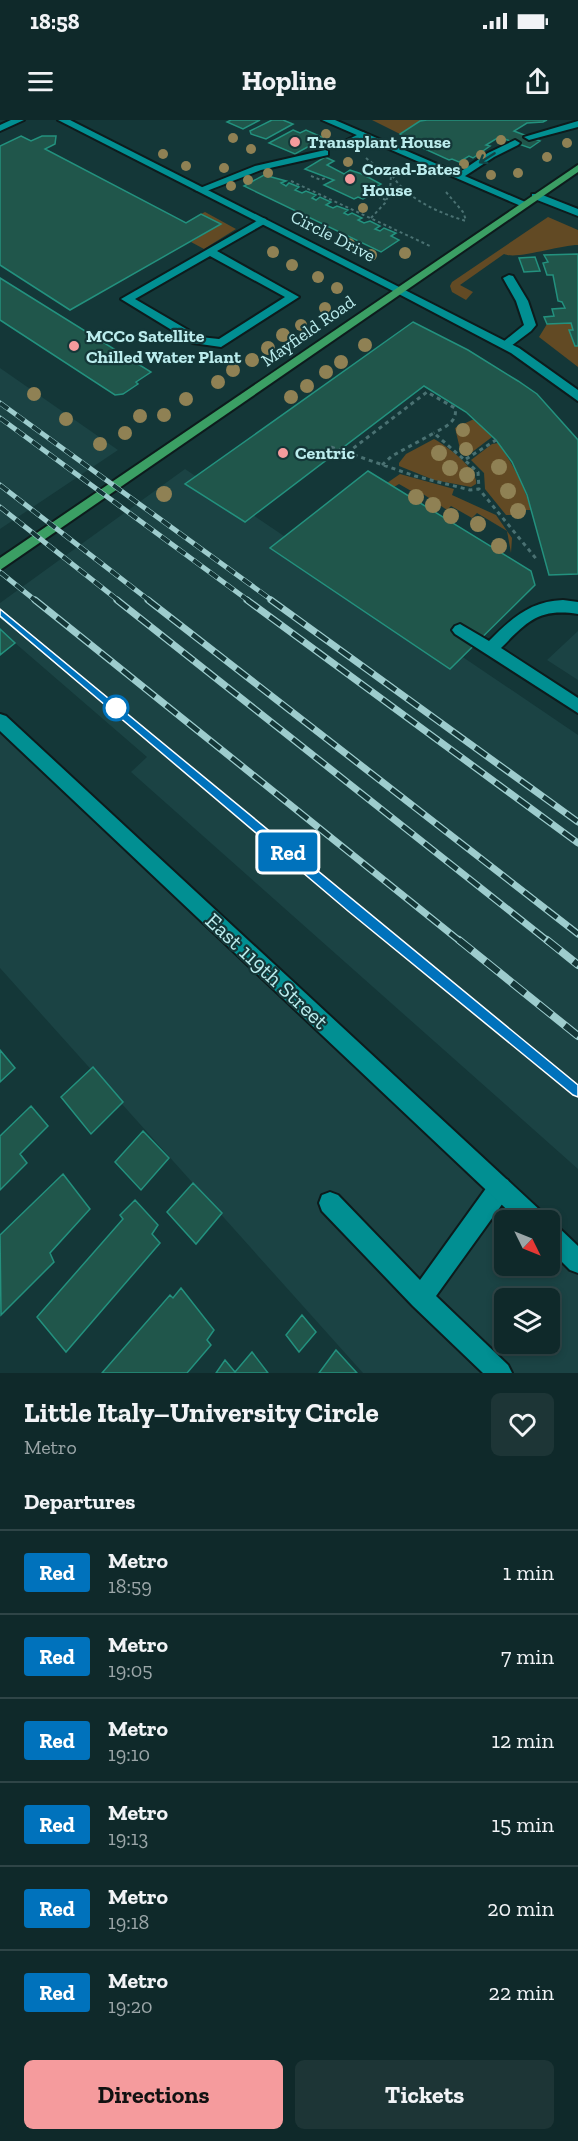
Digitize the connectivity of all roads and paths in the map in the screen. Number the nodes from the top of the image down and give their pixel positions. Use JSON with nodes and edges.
{"nodes":[{"id":1,"x":20,"y":120,"type":"edge"},
{"id":2,"x":63,"y":120,"type":"edge"},
{"id":3,"x":327,"y":120,"type":"edge"},
{"id":4,"x":571,"y":120,"type":"edge"},
{"id":5,"x":578,"y":123,"type":"edge"},
{"id":6,"x":0,"y":128,"type":"edge"},
{"id":7,"x":363,"y":135,"type":"junction"},
{"id":8,"x":529,"y":137,"type":"dead end"},
{"id":9,"x":352,"y":140,"type":"dead end"},
{"id":10,"x":515,"y":143,"type":"dead end"},
{"id":11,"x":325,"y":153,"type":"dead end"},
{"id":12,"x":387,"y":160,"type":"dead end"},
{"id":13,"x":270,"y":166,"type":"junction"},
{"id":14,"x":578,"y":168,"type":"edge"},
{"id":15,"x":391,"y":175,"type":"junction"},
{"id":16,"x":459,"y":176,"type":"junction"},
{"id":17,"x":200,"y":190,"type":"junction"},
{"id":18,"x":390,"y":192,"type":"junction"},
{"id":19,"x":408,"y":192,"type":"junction"},
{"id":20,"x":372,"y":194,"type":"dead end"},
{"id":21,"x":536,"y":196,"type":"junction"},
{"id":22,"x":386,"y":200,"type":"junction"},
{"id":23,"x":525,"y":204,"type":"junction"},
{"id":24,"x":578,"y":213,"type":"edge"},
{"id":25,"x":371,"y":219,"type":"junction"},
{"id":26,"x":262,"y":221,"type":"junction"},
{"id":27,"x":469,"y":221,"type":"dead end"},
{"id":28,"x":431,"y":247,"type":"dead end"},
{"id":29,"x":209,"y":251,"type":"junction"},
{"id":30,"x":509,"y":278,"type":"dead end"},
{"id":31,"x":399,"y":290,"type":"junction"},
{"id":32,"x":507,"y":345,"type":"junction"},
{"id":33,"x":578,"y":398,"type":"edge"},
{"id":34,"x":434,"y":433,"type":"junction"},
{"id":35,"x":496,"y":440,"type":"dead end"},
{"id":36,"x":331,"y":447,"type":"dead end"},
{"id":37,"x":347,"y":453,"type":"junction"},
{"id":38,"x":466,"y":459,"type":"junction"},
{"id":39,"x":382,"y":465,"type":"junction"},
{"id":40,"x":480,"y":489,"type":"junction"},
{"id":41,"x":538,"y":561,"type":"dead end"},
{"id":42,"x":0,"y":565,"type":"edge"},
{"id":43,"x":578,"y":608,"type":"edge"},
{"id":44,"x":460,"y":630,"type":"dead end"},
{"id":45,"x":490,"y":649,"type":"junction"},
{"id":46,"x":578,"y":706,"type":"edge"},
{"id":47,"x":0,"y":721,"type":"edge"},
{"id":48,"x":500,"y":1188,"type":"junction"},
{"id":49,"x":330,"y":1203,"type":"dead end"},
{"id":50,"x":523,"y":1210,"type":"edge"},
{"id":51,"x":560,"y":1245,"type":"edge"},
{"id":52,"x":578,"y":1262,"type":"edge"},
{"id":53,"x":422,"y":1298,"type":"junction"},
{"id":54,"x":500,"y":1373,"type":"edge"}],
"edges":[{"from":1,"to":6,"type":"street"},
{"from":2,"to":17,"type":"street","name":"Circle Drive"},
{"from":3,"to":7,"type":"street"},
{"from":4,"to":5,"type":"street"},
{"from":5,"to":8,"type":"street"},
{"from":7,"to":9,"type":"street"},
{"from":7,"to":16,"type":"street"},
{"from":10,"to":16,"type":"street","one_way":true},
{"from":11,"to":13,"type":"street"},
{"from":12,"to":15,"type":"path"},
{"from":13,"to":17,"type":"street"},
{"from":13,"to":25,"type":"path"},
{"from":14,"to":21,"type":"main road","name":"Mayfield Road"},
{"from":15,"to":18,"type":"path"},
{"from":15,"to":19,"type":"path"},
{"from":16,"to":23,"type":"street"},
{"from":17,"to":26,"type":"street","name":"Circle Drive"},
{"from":18,"to":19,"type":"path"},
{"from":18,"to":22,"type":"path"},
{"from":19,"to":27,"type":"path"},
{"from":20,"to":22,"type":"path"},
{"from":21,"to":23,"type":"main road","name":"Mayfield Road"},
{"from":21,"to":24,"type":"street"},
{"from":22,"to":25,"type":"path"},
{"from":23,"to":31,"type":"main road","name":"Mayfield Road"},
{"from":25,"to":28,"type":"path"},
{"from":26,"to":29,"type":"street"},
{"from":26,"to":31,"type":"street","name":"Circle Drive"},
{"from":29,"to":29,"type":"street"},
{"from":30,"to":32,"type":"street"},
{"from":31,"to":32,"type":"street","name":"Circle Drive"},
{"from":31,"to":42,"type":"main road","name":"Mayfield Road"},
{"from":32,"to":33,"type":"street","name":"Circle Drive"},
{"from":34,"to":37,"type":"path"},
{"from":34,"to":38,"type":"path"},
{"from":34,"to":39,"type":"path"},
{"from":35,"to":38,"type":"path"},
{"from":36,"to":37,"type":"path"},
{"from":37,"to":39,"type":"path"},
{"from":38,"to":40,"type":"path"},
{"from":39,"to":40,"type":"path"},
{"from":40,"to":41,"type":"path"},
{"from":43,"to":45,"type":"street"},
{"from":44,"to":45,"type":"street"},
{"from":45,"to":46,"type":"street"},
{"from":47,"to":48,"type":"street","name":"East 119th Street"},
{"from":48,"to":50,"type":"street","name":"East 119th Street"},
{"from":48,"to":53,"type":"street"},
{"from":49,"to":53,"type":"street"},
{"from":51,"to":52,"type":"street"},
{"from":53,"to":54,"type":"street"}]}
